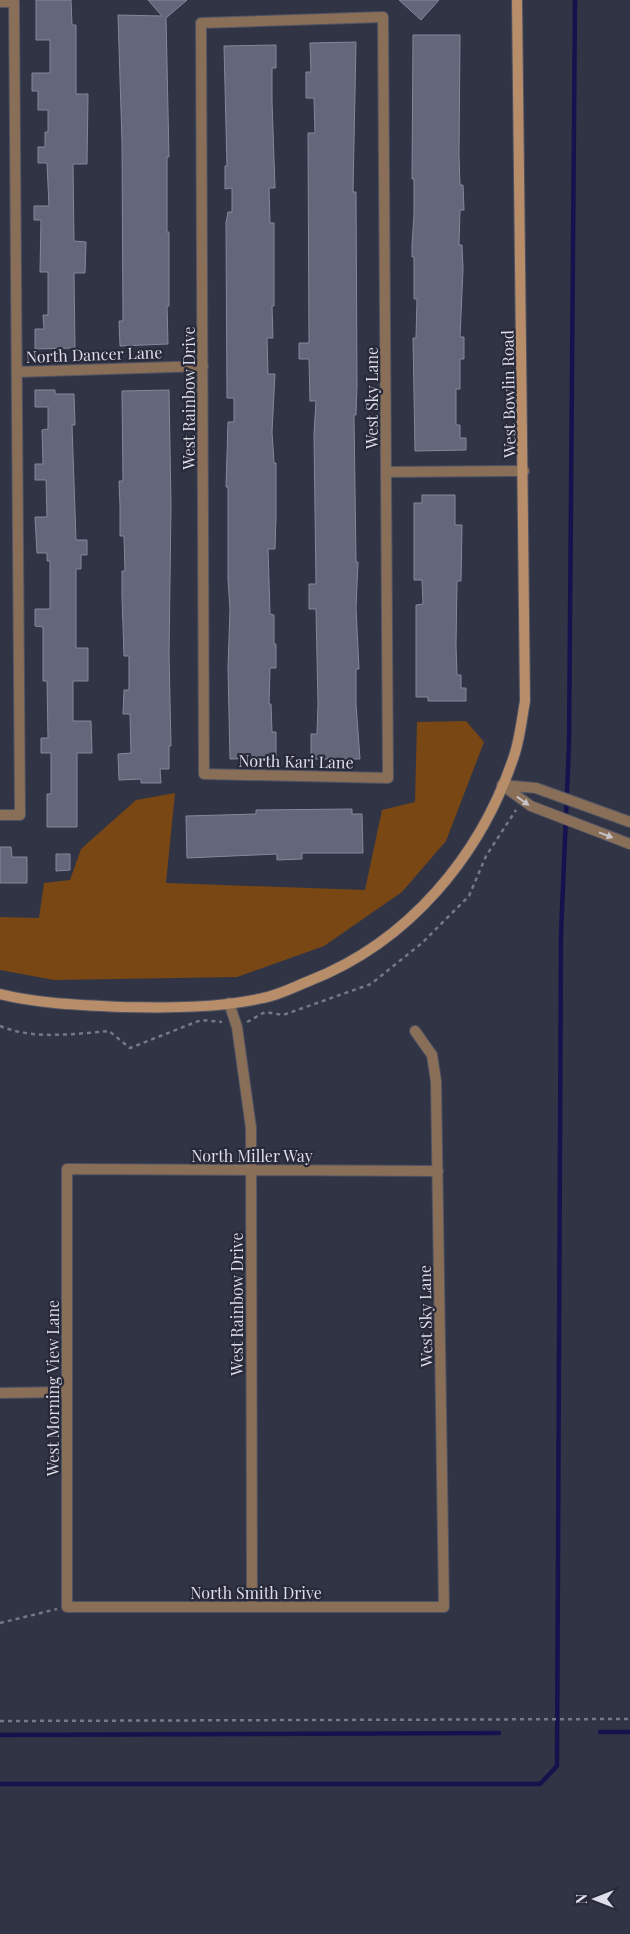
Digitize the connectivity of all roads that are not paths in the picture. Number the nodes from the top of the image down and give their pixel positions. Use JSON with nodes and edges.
{"nodes":[{"id":1,"x":517,"y":0,"type":"edge"},
{"id":2,"x":0,"y":2,"type":"edge"},
{"id":3,"x":201,"y":23,"type":"joint"},
{"id":4,"x":203,"y":366,"type":"junction"},
{"id":5,"x":17,"y":372,"type":"junction"},
{"id":6,"x":524,"y":471,"type":"junction"},
{"id":7,"x":386,"y":472,"type":"junction"},
{"id":8,"x":204,"y":774,"type":"joint"},
{"id":9,"x":388,"y":778,"type":"joint"},
{"id":10,"x":502,"y":785,"type":"junction"},
{"id":11,"x":0,"y":815,"type":"edge"},
{"id":12,"x":630,"y":822,"type":"edge"},
{"id":13,"x":630,"y":844,"type":"edge"},
{"id":14,"x":0,"y":994,"type":"edge"},
{"id":15,"x":229,"y":1003,"type":"junction"},
{"id":16,"x":415,"y":1031,"type":"dead end"},
{"id":17,"x":67,"y":1169,"type":"joint"},
{"id":18,"x":251,"y":1170,"type":"junction"},
{"id":19,"x":438,"y":1171,"type":"junction"},
{"id":20,"x":67,"y":1392,"type":"junction"},
{"id":21,"x":0,"y":1393,"type":"edge"},
{"id":22,"x":67,"y":1607,"type":"joint"},
{"id":23,"x":252,"y":1607,"type":"junction"},
{"id":24,"x":444,"y":1607,"type":"joint"}],
"edges":[{"from":1,"to":6,"type":"street","name":"West Bowlin Road"},
{"from":2,"to":5,"type":"street"},
{"from":3,"to":4,"type":"street","name":"West Rainbow Drive"},
{"from":3,"to":7,"type":"street","name":"West Sky Lane"},
{"from":4,"to":5,"type":"street","name":"North Dancer Lane"},
{"from":4,"to":8,"type":"street","name":"West Rainbow Drive"},
{"from":5,"to":11,"type":"street"},
{"from":6,"to":7,"type":"street"},
{"from":6,"to":10,"type":"street","name":"West Bowlin Road"},
{"from":7,"to":9,"type":"street","name":"West Sky Lane"},
{"from":8,"to":9,"type":"street","name":"North Kari Lane"},
{"from":10,"to":12,"type":"street"},
{"from":10,"to":13,"type":"street","one_way":true},
{"from":10,"to":15,"type":"street","name":"West Bowlin Road"},
{"from":14,"to":15,"type":"street","name":"West Bowlin Road"},
{"from":15,"to":18,"type":"street","name":"West Rainbow Drive"},
{"from":16,"to":19,"type":"street","name":"West Sky Lane"},
{"from":17,"to":18,"type":"street","name":"North Miller Way"},
{"from":17,"to":20,"type":"street","name":"West Morning View Lane"},
{"from":18,"to":19,"type":"street","name":"North Miller Way"},
{"from":18,"to":23,"type":"street","name":"West Rainbow Drive"},
{"from":19,"to":24,"type":"street","name":"West Sky Lane"},
{"from":20,"to":21,"type":"street"},
{"from":20,"to":22,"type":"street","name":"West Morning View Lane"},
{"from":22,"to":23,"type":"street","name":"North Smith Drive"},
{"from":23,"to":24,"type":"street","name":"North Smith Drive"}]}
